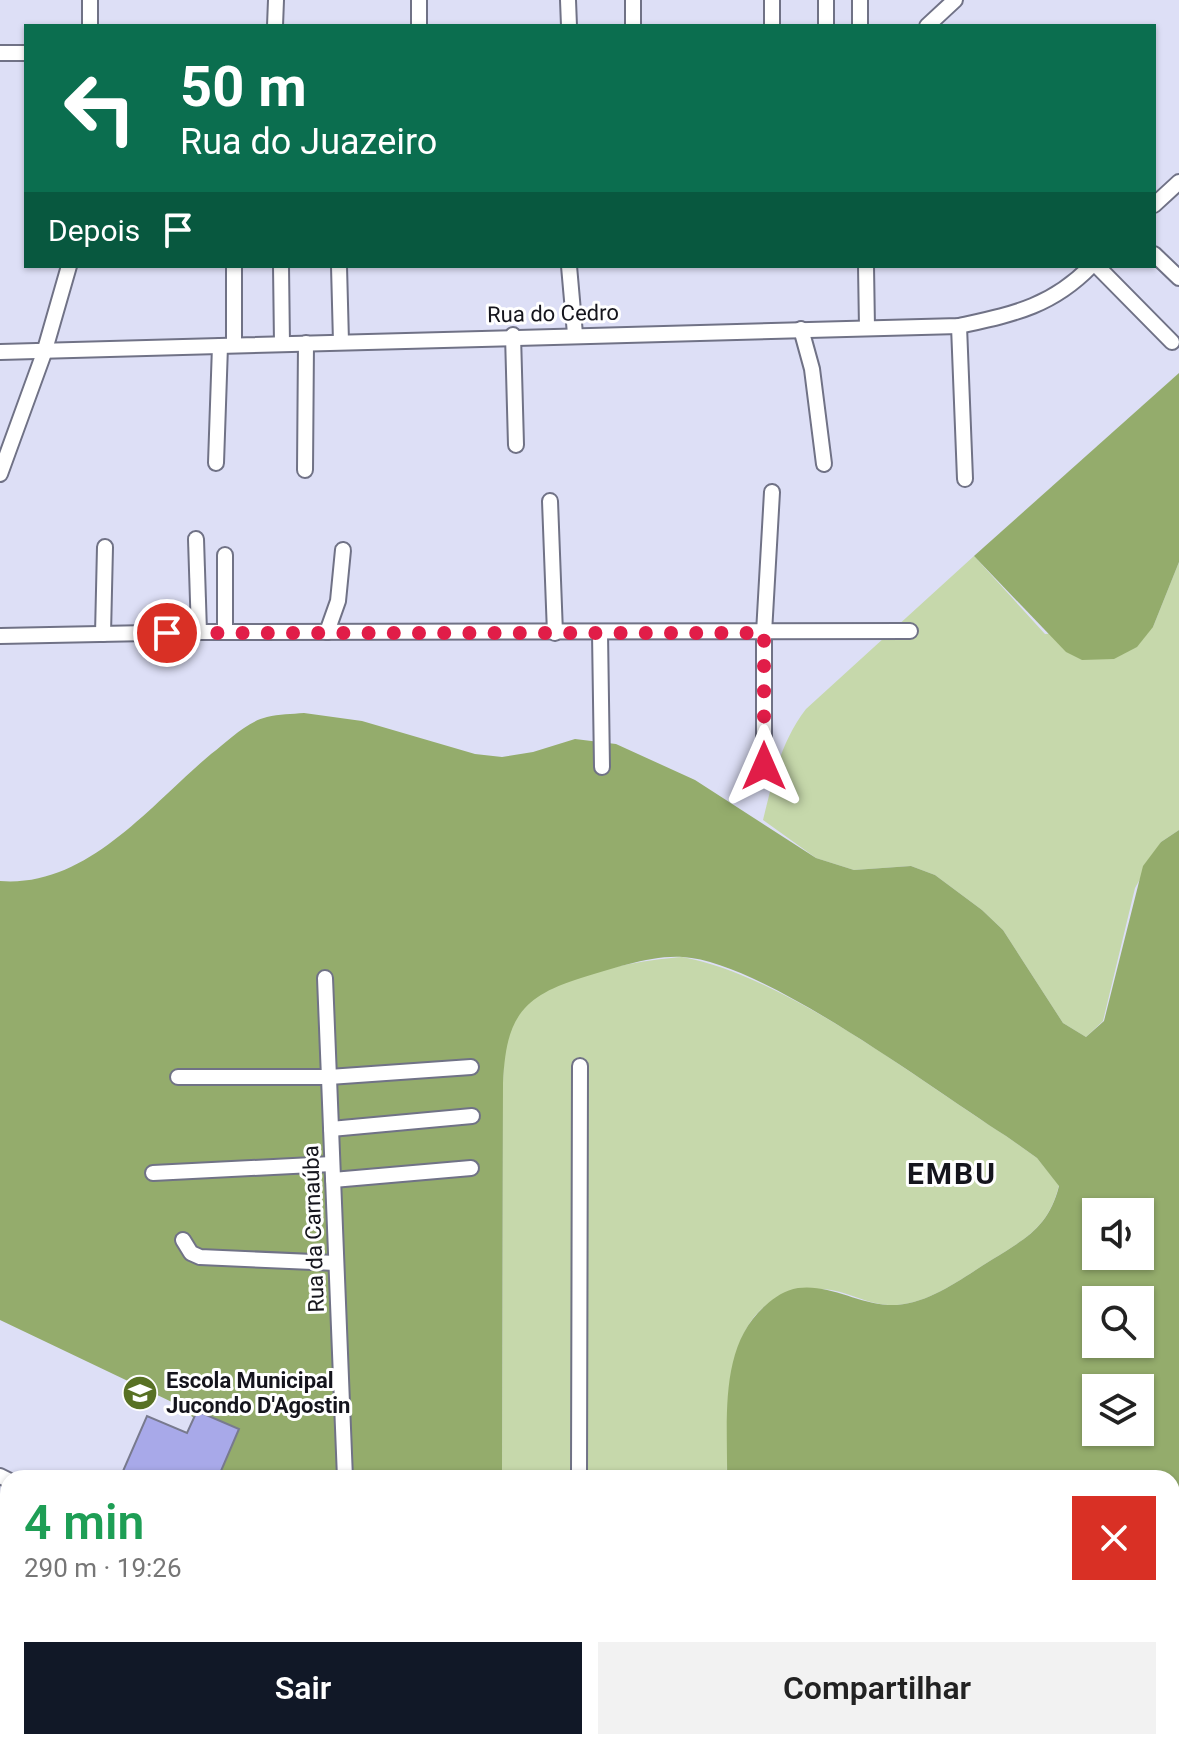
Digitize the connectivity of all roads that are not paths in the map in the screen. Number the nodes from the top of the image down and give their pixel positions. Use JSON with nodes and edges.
{"nodes":[{"id":1,"x":90,"y":0,"type":"edge"},
{"id":2,"x":276,"y":0,"type":"edge"},
{"id":3,"x":419,"y":0,"type":"edge"},
{"id":4,"x":568,"y":0,"type":"edge"},
{"id":5,"x":633,"y":0,"type":"edge"},
{"id":6,"x":772,"y":0,"type":"edge"},
{"id":7,"x":826,"y":0,"type":"edge"},
{"id":8,"x":860,"y":0,"type":"edge"},
{"id":9,"x":955,"y":0,"type":"edge"},
{"id":10,"x":90,"y":24,"type":"edge"},
{"id":11,"x":275,"y":24,"type":"edge"},
{"id":12,"x":419,"y":24,"type":"edge"},
{"id":13,"x":569,"y":24,"type":"edge"},
{"id":14,"x":633,"y":24,"type":"edge"},
{"id":15,"x":772,"y":24,"type":"edge"},
{"id":16,"x":826,"y":24,"type":"edge"},
{"id":17,"x":860,"y":24,"type":"edge"},
{"id":18,"x":929,"y":24,"type":"edge"},
{"id":19,"x":0,"y":53,"type":"edge"},
{"id":20,"x":24,"y":53,"type":"edge"},
{"id":21,"x":1179,"y":182,"type":"edge"},
{"id":22,"x":1156,"y":203,"type":"edge"},
{"id":23,"x":1156,"y":256,"type":"edge"},
{"id":24,"x":68,"y":268,"type":"edge"},
{"id":25,"x":234,"y":268,"type":"edge"},
{"id":26,"x":281,"y":268,"type":"edge"},
{"id":27,"x":339,"y":268,"type":"edge"},
{"id":28,"x":569,"y":268,"type":"edge"},
{"id":29,"x":866,"y":268,"type":"edge"},
{"id":30,"x":1092,"y":268,"type":"edge"},
{"id":31,"x":1096,"y":268,"type":"edge"},
{"id":32,"x":1179,"y":278,"type":"edge"},
{"id":33,"x":959,"y":326,"type":"junction"},
{"id":34,"x":867,"y":328,"type":"junction"},
{"id":35,"x":801,"y":329,"type":"junction"},
{"id":36,"x":575,"y":334,"type":"junction"},
{"id":37,"x":513,"y":335,"type":"junction"},
{"id":38,"x":341,"y":342,"type":"junction"},
{"id":39,"x":1172,"y":342,"type":"dead end"},
{"id":40,"x":306,"y":343,"type":"junction"},
{"id":41,"x":282,"y":344,"type":"junction"},
{"id":42,"x":227,"y":346,"type":"junction"},
{"id":43,"x":0,"y":352,"type":"edge"},
{"id":44,"x":44,"y":353,"type":"junction"},
{"id":45,"x":516,"y":445,"type":"dead end"},
{"id":46,"x":216,"y":463,"type":"dead end"},
{"id":47,"x":824,"y":464,"type":"dead end"},
{"id":48,"x":305,"y":470,"type":"dead end"},
{"id":49,"x":0,"y":474,"type":"edge"},
{"id":50,"x":965,"y":479,"type":"dead end"},
{"id":51,"x":772,"y":492,"type":"dead end"},
{"id":52,"x":550,"y":501,"type":"dead end"},
{"id":53,"x":196,"y":539,"type":"dead end"},
{"id":54,"x":105,"y":547,"type":"dead end"},
{"id":55,"x":343,"y":550,"type":"dead end"},
{"id":56,"x":225,"y":555,"type":"dead end"},
{"id":57,"x":910,"y":631,"type":"dead end"},
{"id":58,"x":199,"y":632,"type":"junction"},
{"id":59,"x":225,"y":632,"type":"junction"},
{"id":60,"x":327,"y":632,"type":"junction"},
{"id":61,"x":555,"y":633,"type":"junction"},
{"id":62,"x":600,"y":633,"type":"junction"},
{"id":63,"x":764,"y":633,"type":"junction"},
{"id":64,"x":103,"y":634,"type":"junction"},
{"id":65,"x":0,"y":636,"type":"edge"},
{"id":66,"x":764,"y":766,"type":"dead end"},
{"id":67,"x":602,"y":767,"type":"dead end"},
{"id":68,"x":325,"y":978,"type":"dead end"},
{"id":69,"x":580,"y":1066,"type":"dead end"},
{"id":70,"x":471,"y":1067,"type":"dead end"},
{"id":71,"x":178,"y":1077,"type":"dead end"},
{"id":72,"x":329,"y":1077,"type":"junction"},
{"id":73,"x":472,"y":1116,"type":"dead end"},
{"id":74,"x":331,"y":1129,"type":"junction"},
{"id":75,"x":332,"y":1164,"type":"junction"},
{"id":76,"x":471,"y":1168,"type":"dead end"},
{"id":77,"x":153,"y":1173,"type":"dead end"},
{"id":78,"x":333,"y":1180,"type":"junction"},
{"id":79,"x":183,"y":1240,"type":"dead end"},
{"id":80,"x":336,"y":1263,"type":"junction"},
{"id":81,"x":345,"y":1470,"type":"edge"},
{"id":82,"x":579,"y":1470,"type":"edge"}],
"edges":[{"from":1,"to":10,"type":"street"},
{"from":2,"to":11,"type":"street"},
{"from":3,"to":12,"type":"street"},
{"from":4,"to":13,"type":"street"},
{"from":5,"to":14,"type":"street"},
{"from":6,"to":15,"type":"street"},
{"from":7,"to":16,"type":"street"},
{"from":8,"to":17,"type":"street"},
{"from":9,"to":18,"type":"street"},
{"from":19,"to":20,"type":"street"},
{"from":21,"to":22,"type":"street"},
{"from":23,"to":32,"type":"street"},
{"from":24,"to":44,"type":"street"},
{"from":25,"to":42,"type":"street"},
{"from":26,"to":41,"type":"street"},
{"from":27,"to":38,"type":"street"},
{"from":28,"to":36,"type":"street"},
{"from":29,"to":34,"type":"street"},
{"from":30,"to":33,"type":"street","name":"Rua do Cedro"},
{"from":31,"to":39,"type":"street"},
{"from":33,"to":34,"type":"street","name":"Rua do Cedro"},
{"from":33,"to":50,"type":"street"},
{"from":34,"to":35,"type":"street","name":"Rua do Cedro"},
{"from":35,"to":36,"type":"street","name":"Rua do Cedro"},
{"from":35,"to":47,"type":"street"},
{"from":36,"to":37,"type":"street","name":"Rua do Cedro"},
{"from":37,"to":38,"type":"street","name":"Rua do Cedro"},
{"from":37,"to":45,"type":"street"},
{"from":38,"to":40,"type":"street","name":"Rua do Cedro"},
{"from":40,"to":41,"type":"street","name":"Rua do Cedro"},
{"from":40,"to":48,"type":"street"},
{"from":41,"to":42,"type":"street","name":"Rua do Cedro"},
{"from":42,"to":44,"type":"street","name":"Rua do Cedro"},
{"from":42,"to":46,"type":"street"},
{"from":43,"to":44,"type":"street","name":"Rua do Cedro"},
{"from":44,"to":49,"type":"street"},
{"from":51,"to":63,"type":"street"},
{"from":52,"to":61,"type":"street"},
{"from":53,"to":58,"type":"street"},
{"from":54,"to":64,"type":"street"},
{"from":55,"to":60,"type":"street"},
{"from":56,"to":59,"type":"street"},
{"from":57,"to":63,"type":"street"},
{"from":58,"to":59,"type":"street"},
{"from":58,"to":64,"type":"street"},
{"from":59,"to":60,"type":"street"},
{"from":60,"to":61,"type":"street"},
{"from":61,"to":62,"type":"street"},
{"from":62,"to":63,"type":"street"},
{"from":62,"to":67,"type":"street"},
{"from":63,"to":66,"type":"street"},
{"from":64,"to":65,"type":"street"},
{"from":68,"to":72,"type":"street","name":"Rua da Carnaúba"},
{"from":69,"to":82,"type":"street"},
{"from":70,"to":72,"type":"street"},
{"from":71,"to":72,"type":"street"},
{"from":72,"to":74,"type":"street","name":"Rua da Carnaúba"},
{"from":73,"to":74,"type":"street"},
{"from":74,"to":75,"type":"street","name":"Rua da Carnaúba"},
{"from":75,"to":77,"type":"street"},
{"from":75,"to":78,"type":"street","name":"Rua da Carnaúba"},
{"from":76,"to":78,"type":"street"},
{"from":78,"to":80,"type":"street","name":"Rua da Carnaúba"},
{"from":79,"to":80,"type":"street"},
{"from":80,"to":81,"type":"street","name":"Rua da Carnaúba"}]}
